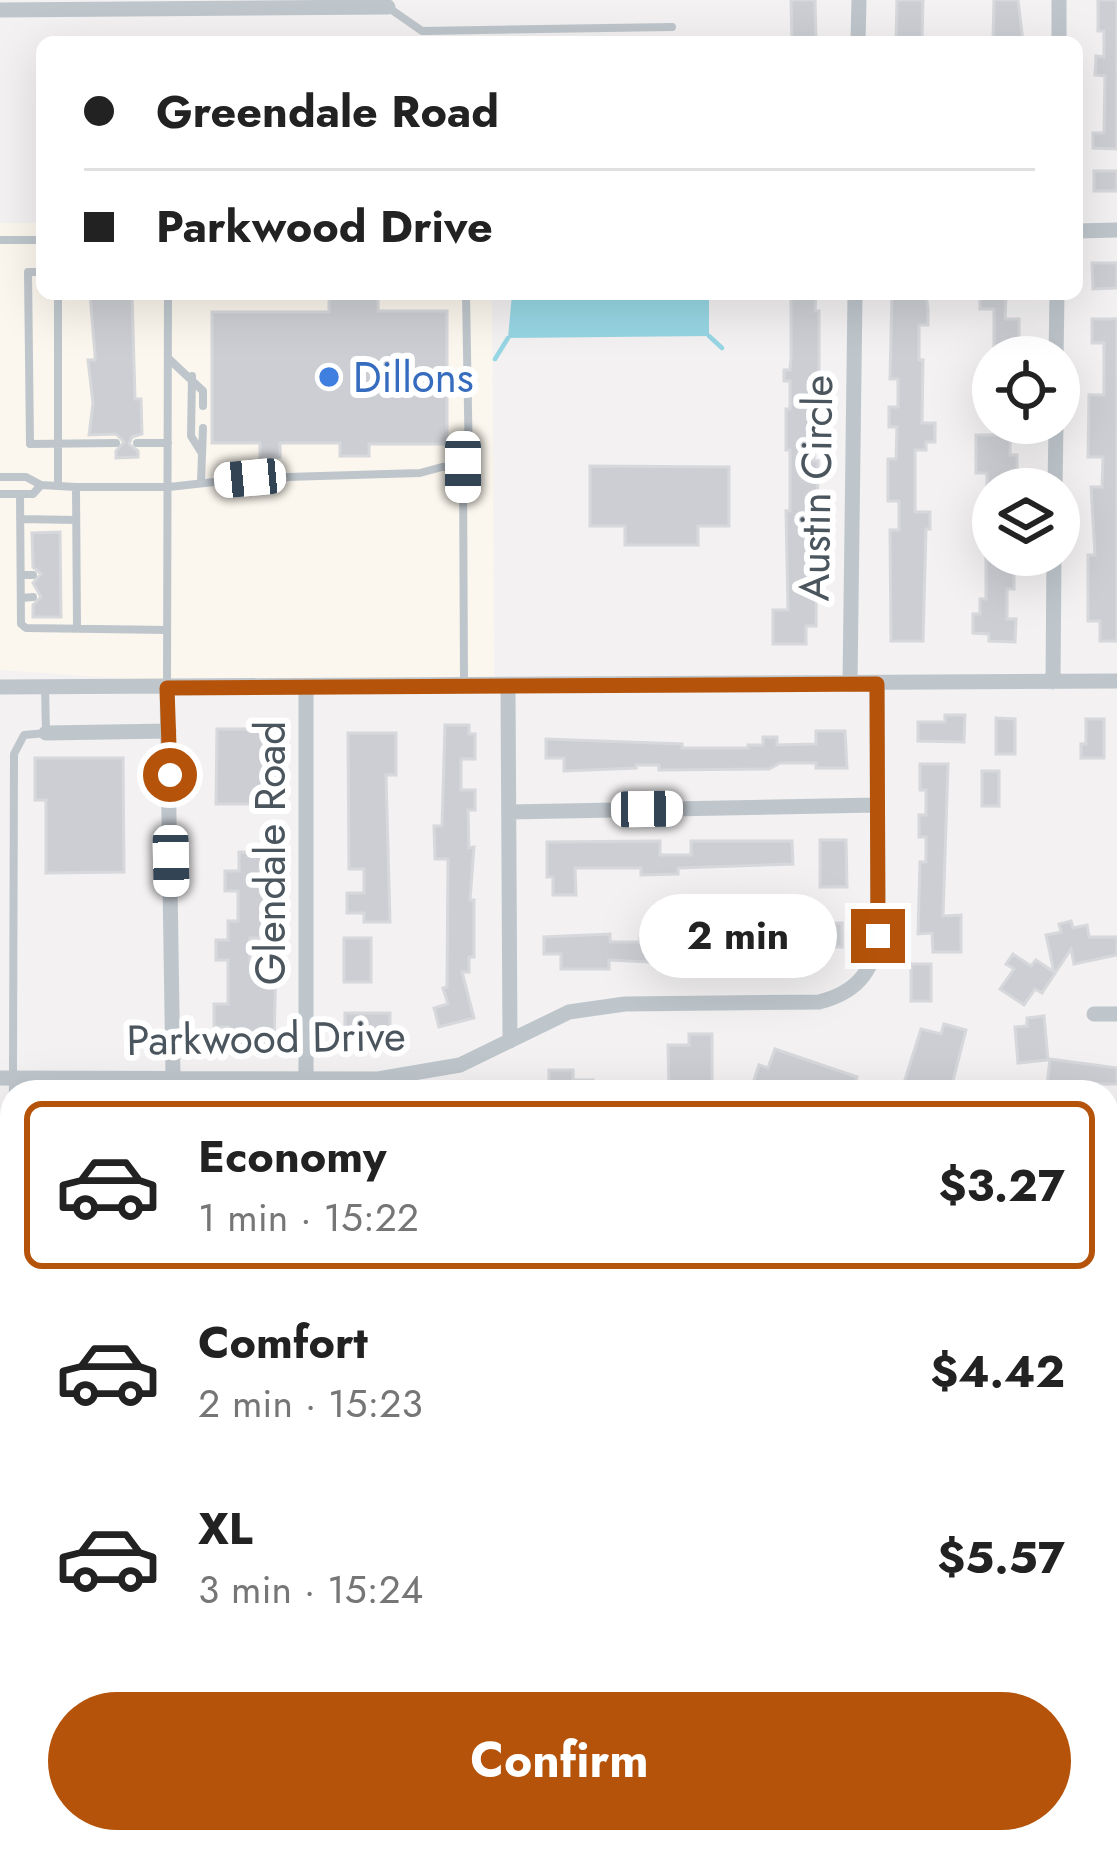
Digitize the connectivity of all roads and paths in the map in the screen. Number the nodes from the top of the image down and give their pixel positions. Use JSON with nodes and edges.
{"nodes":[{"id":1,"x":859,"y":0,"type":"edge"},
{"id":2,"x":1059,"y":0,"type":"edge"},
{"id":3,"x":388,"y":7,"type":"joint"},
{"id":4,"x":0,"y":10,"type":"edge"},
{"id":5,"x":673,"y":27,"type":"dead end"},
{"id":6,"x":858,"y":36,"type":"edge"},
{"id":7,"x":1059,"y":36,"type":"edge"},
{"id":8,"x":1117,"y":230,"type":"edge"},
{"id":9,"x":1083,"y":231,"type":"edge"},
{"id":10,"x":0,"y":240,"type":"edge"},
{"id":11,"x":36,"y":240,"type":"edge"},
{"id":12,"x":36,"y":272,"type":"edge"},
{"id":13,"x":58,"y":300,"type":"edge"},
{"id":14,"x":168,"y":300,"type":"edge"},
{"id":15,"x":466,"y":300,"type":"edge"},
{"id":16,"x":855,"y":300,"type":"edge"},
{"id":17,"x":1057,"y":300,"type":"edge"},
{"id":18,"x":1056,"y":336,"type":"edge"},
{"id":19,"x":168,"y":358,"type":"junction"},
{"id":20,"x":191,"y":376,"type":"junction"},
{"id":21,"x":203,"y":406,"type":"dead end"},
{"id":22,"x":203,"y":428,"type":"dead end"},
{"id":23,"x":168,"y":442,"type":"junction"},
{"id":24,"x":116,"y":443,"type":"dead end"},
{"id":25,"x":137,"y":443,"type":"dead end"},
{"id":26,"x":58,"y":444,"type":"junction"},
{"id":27,"x":201,"y":452,"type":"junction"},
{"id":28,"x":463,"y":467,"type":"junction"},
{"id":29,"x":0,"y":477,"type":"edge"},
{"id":30,"x":201,"y":482,"type":"junction"},
{"id":31,"x":41,"y":485,"type":"junction"},
{"id":32,"x":58,"y":486,"type":"junction"},
{"id":33,"x":76,"y":487,"type":"junction"},
{"id":34,"x":169,"y":487,"type":"junction"},
{"id":35,"x":0,"y":494,"type":"edge"},
{"id":36,"x":20,"y":494,"type":"junction"},
{"id":37,"x":20,"y":519,"type":"junction"},
{"id":38,"x":76,"y":520,"type":"junction"},
{"id":39,"x":21,"y":551,"type":"junction"},
{"id":40,"x":32,"y":551,"type":"dead end"},
{"id":41,"x":61,"y":551,"type":"dead end"},
{"id":42,"x":76,"y":551,"type":"junction"},
{"id":43,"x":21,"y":575,"type":"junction"},
{"id":44,"x":33,"y":575,"type":"dead end"},
{"id":45,"x":61,"y":575,"type":"dead end"},
{"id":46,"x":76,"y":575,"type":"junction"},
{"id":47,"x":1054,"y":576,"type":"edge"},
{"id":48,"x":33,"y":597,"type":"dead end"},
{"id":49,"x":21,"y":598,"type":"junction"},
{"id":50,"x":61,"y":598,"type":"dead end"},
{"id":51,"x":76,"y":598,"type":"junction"},
{"id":52,"x":77,"y":628,"type":"junction"},
{"id":53,"x":167,"y":630,"type":"junction"},
{"id":54,"x":1117,"y":681,"type":"edge"},
{"id":55,"x":1053,"y":682,"type":"junction"},
{"id":56,"x":850,"y":684,"type":"junction"},
{"id":57,"x":877,"y":684,"type":"junction"},
{"id":58,"x":306,"y":686,"type":"junction"},
{"id":59,"x":508,"y":686,"type":"junction"},
{"id":60,"x":0,"y":687,"type":"edge"},
{"id":61,"x":45,"y":687,"type":"junction"},
{"id":62,"x":464,"y":687,"type":"junction"},
{"id":63,"x":167,"y":688,"type":"junction"},
{"id":64,"x":169,"y":731,"type":"junction"},
{"id":65,"x":46,"y":733,"type":"junction"},
{"id":66,"x":877,"y":805,"type":"junction"},
{"id":67,"x":509,"y":812,"type":"junction"},
{"id":68,"x":1117,"y":1013,"type":"edge"},
{"id":69,"x":1094,"y":1014,"type":"dead end"},
{"id":70,"x":510,"y":1041,"type":"junction"},
{"id":71,"x":5,"y":1078,"type":"edge"},
{"id":72,"x":173,"y":1080,"type":"edge"},
{"id":73,"x":306,"y":1080,"type":"edge"},
{"id":74,"x":366,"y":1080,"type":"edge"}],
"edges":[{"from":1,"to":6,"type":"street"},
{"from":2,"to":7,"type":"street"},
{"from":3,"to":4,"type":"street"},
{"from":3,"to":5,"type":"lane"},
{"from":8,"to":9,"type":"street"},
{"from":10,"to":11,"type":"lane"},
{"from":12,"to":26,"type":"lane"},
{"from":13,"to":26,"type":"lane"},
{"from":14,"to":19,"type":"lane"},
{"from":15,"to":28,"type":"lane"},
{"from":16,"to":56,"type":"street","name":"Austin Circle"},
{"from":17,"to":18,"type":"street"},
{"from":19,"to":20,"type":"lane"},
{"from":19,"to":23,"type":"lane"},
{"from":20,"to":21,"type":"lane"},
{"from":20,"to":27,"type":"lane"},
{"from":22,"to":27,"type":"lane"},
{"from":23,"to":25,"type":"lane"},
{"from":23,"to":34,"type":"lane"},
{"from":24,"to":26,"type":"lane"},
{"from":26,"to":32,"type":"lane"},
{"from":27,"to":30,"type":"lane"},
{"from":28,"to":30,"type":"lane"},
{"from":28,"to":62,"type":"lane"},
{"from":29,"to":31,"type":"lane"},
{"from":30,"to":34,"type":"lane"},
{"from":31,"to":32,"type":"lane"},
{"from":31,"to":36,"type":"lane"},
{"from":32,"to":33,"type":"lane"},
{"from":33,"to":34,"type":"lane"},
{"from":33,"to":38,"type":"lane"},
{"from":34,"to":53,"type":"lane"},
{"from":35,"to":36,"type":"lane"},
{"from":36,"to":37,"type":"lane"},
{"from":37,"to":38,"type":"lane"},
{"from":37,"to":39,"type":"lane"},
{"from":38,"to":42,"type":"lane"},
{"from":39,"to":40,"type":"lane"},
{"from":39,"to":43,"type":"lane"},
{"from":41,"to":42,"type":"lane"},
{"from":42,"to":46,"type":"lane"},
{"from":43,"to":44,"type":"lane"},
{"from":43,"to":49,"type":"lane"},
{"from":45,"to":46,"type":"lane"},
{"from":46,"to":51,"type":"lane"},
{"from":47,"to":55,"type":"street"},
{"from":48,"to":49,"type":"lane"},
{"from":49,"to":52,"type":"lane"},
{"from":50,"to":51,"type":"lane"},
{"from":51,"to":52,"type":"lane"},
{"from":52,"to":53,"type":"lane"},
{"from":53,"to":63,"type":"lane"},
{"from":54,"to":55,"type":"street"},
{"from":55,"to":57,"type":"street"},
{"from":56,"to":57,"type":"street"},
{"from":56,"to":59,"type":"street"},
{"from":57,"to":66,"type":"street","name":"Parkwood Drive"},
{"from":58,"to":62,"type":"street"},
{"from":58,"to":63,"type":"street"},
{"from":58,"to":73,"type":"street","name":"Glendale Road"},
{"from":59,"to":62,"type":"street"},
{"from":59,"to":67,"type":"street"},
{"from":60,"to":61,"type":"street"},
{"from":61,"to":63,"type":"street"},
{"from":61,"to":65,"type":"lane"},
{"from":63,"to":64,"type":"street"},
{"from":64,"to":65,"type":"street"},
{"from":64,"to":72,"type":"street"},
{"from":65,"to":71,"type":"lane"},
{"from":66,"to":67,"type":"street"},
{"from":66,"to":70,"type":"street","name":"Parkwood Drive"},
{"from":67,"to":70,"type":"street"},
{"from":68,"to":69,"type":"street"},
{"from":70,"to":74,"type":"street","name":"Parkwood Drive"}]}
